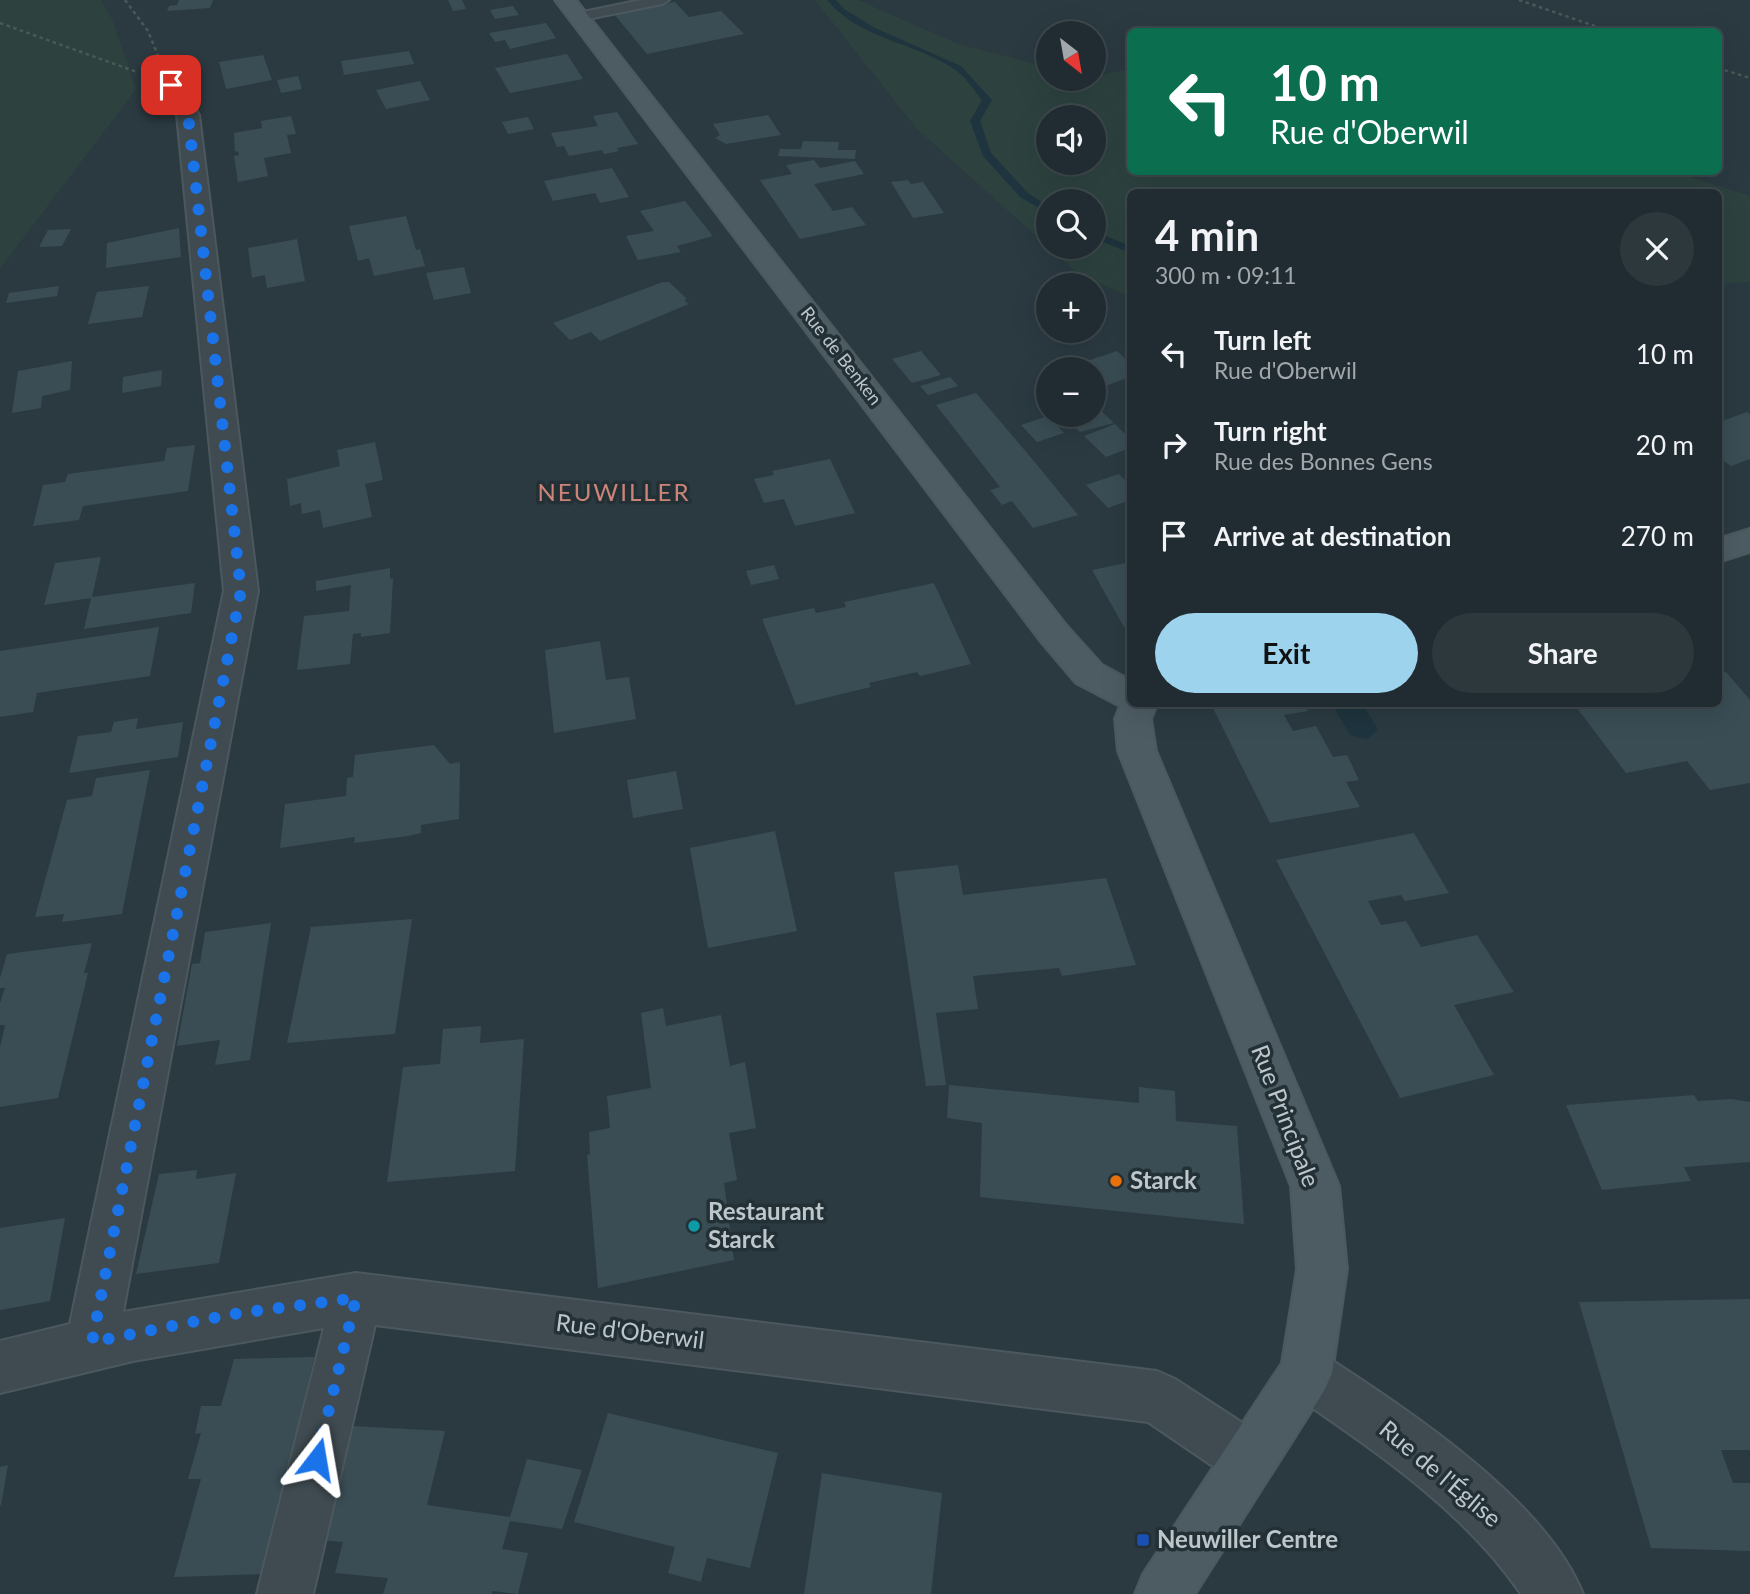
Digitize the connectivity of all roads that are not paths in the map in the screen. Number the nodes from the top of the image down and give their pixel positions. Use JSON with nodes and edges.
{"nodes":[{"id":1,"x":662,"y":0,"type":"edge"},
{"id":2,"x":571,"y":8,"type":"edge"},
{"id":3,"x":171,"y":85,"type":"road end"},
{"id":4,"x":1750,"y":540,"type":"edge"},
{"id":5,"x":1722,"y":550,"type":"edge"},
{"id":6,"x":1127,"y":694,"type":"edge"},
{"id":7,"x":1138,"y":707,"type":"edge"},
{"id":8,"x":356,"y":1298,"type":"junction"},
{"id":9,"x":92,"y":1342,"type":"junction"},
{"id":10,"x":0,"y":1367,"type":"edge"},
{"id":11,"x":1306,"y":1373,"type":"junction"},
{"id":12,"x":1248,"y":1458,"type":"junction"},
{"id":13,"x":285,"y":1594,"type":"edge"},
{"id":14,"x":1163,"y":1594,"type":"edge"},
{"id":15,"x":1555,"y":1594,"type":"edge"}],
"edges":[{"from":1,"to":2,"type":"lane"},
{"from":2,"to":6,"type":"street","name":"Rue de Benken"},
{"from":3,"to":9,"type":"street"},
{"from":4,"to":5,"type":"street"},
{"from":7,"to":11,"type":"street","name":"Rue Principale"},
{"from":8,"to":9,"type":"street","name":"Rue d'Oberwil"},
{"from":8,"to":12,"type":"street","name":"Rue d'Oberwil"},
{"from":8,"to":13,"type":"street"},
{"from":9,"to":10,"type":"street","name":"Rue d'Oberwil"},
{"from":11,"to":12,"type":"street","name":"Rue Principale"},
{"from":11,"to":15,"type":"street","name":"Rue de l'Église"},
{"from":12,"to":14,"type":"street","name":"Rue Principale"}]}
